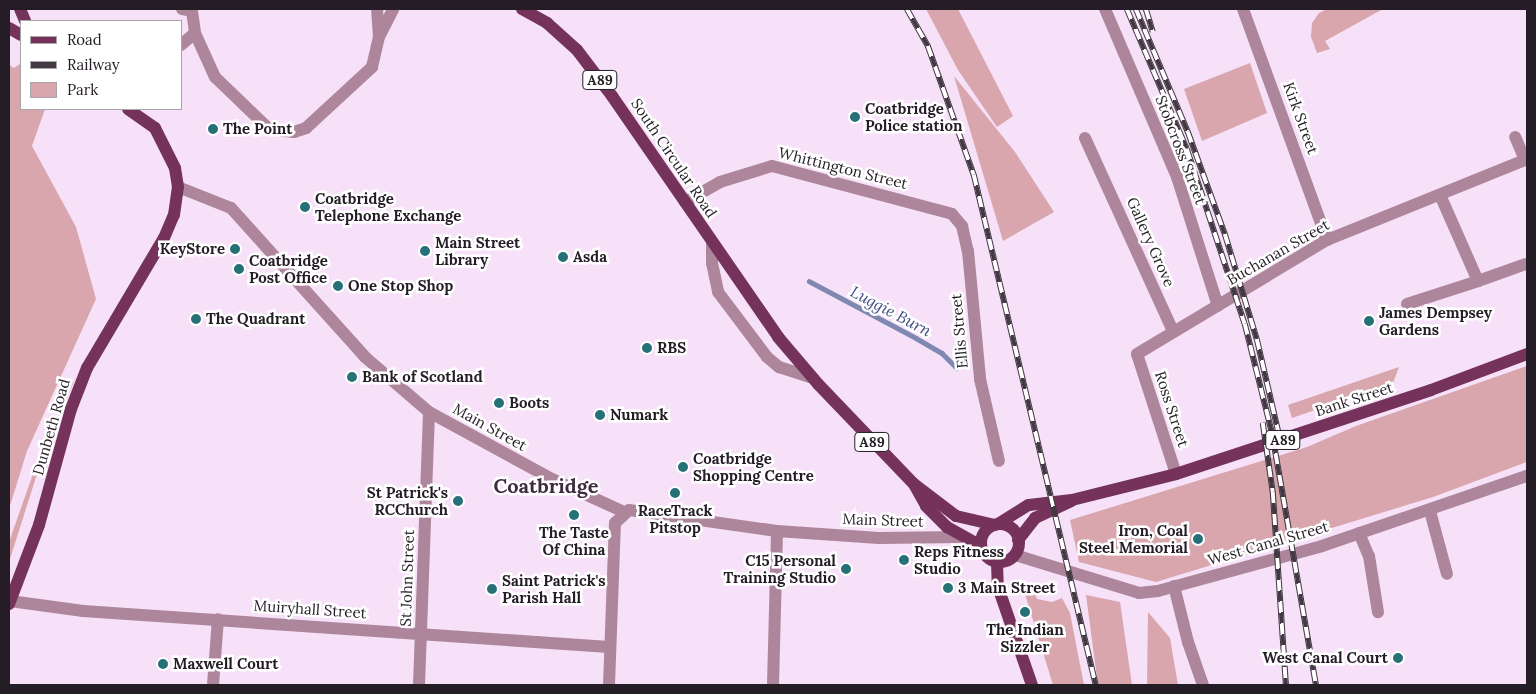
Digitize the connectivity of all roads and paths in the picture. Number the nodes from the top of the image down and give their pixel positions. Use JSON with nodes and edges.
{"nodes":[{"id":1,"x":20,"y":9,"type":"edge"},
{"id":2,"x":182,"y":9,"type":"edge"},
{"id":3,"x":377,"y":9,"type":"edge"},
{"id":4,"x":393,"y":9,"type":"edge"},
{"id":5,"x":522,"y":9,"type":"edge"},
{"id":6,"x":1105,"y":9,"type":"edge"},
{"id":7,"x":1243,"y":9,"type":"edge"},
{"id":8,"x":26,"y":20,"type":"edge"},
{"id":9,"x":9,"y":28,"type":"edge"},
{"id":10,"x":195,"y":33,"type":"junction"},
{"id":11,"x":20,"y":34,"type":"edge"},
{"id":12,"x":379,"y":37,"type":"junction"},
{"id":13,"x":182,"y":44,"type":"edge"},
{"id":14,"x":130,"y":110,"type":"edge"},
{"id":15,"x":1515,"y":137,"type":"dead end"},
{"id":16,"x":1085,"y":138,"type":"dead end"},
{"id":17,"x":1110,"y":159,"type":"dead end"},
{"id":18,"x":1526,"y":160,"type":"edge"},
{"id":19,"x":1099,"y":166,"type":"junction"},
{"id":20,"x":178,"y":187,"type":"junction"},
{"id":21,"x":1440,"y":195,"type":"junction"},
{"id":22,"x":685,"y":202,"type":"junction"},
{"id":23,"x":939,"y":210,"type":"joint"},
{"id":24,"x":1327,"y":240,"type":"junction"},
{"id":25,"x":712,"y":244,"type":"junction"},
{"id":26,"x":1526,"y":264,"type":"dead end"},
{"id":27,"x":1478,"y":282,"type":"junction"},
{"id":28,"x":1407,"y":304,"type":"dead end"},
{"id":29,"x":1218,"y":306,"type":"junction"},
{"id":30,"x":1173,"y":331,"type":"junction"},
{"id":31,"x":1137,"y":354,"type":"joint"},
{"id":32,"x":1527,"y":354,"type":"edge"},
{"id":33,"x":812,"y":378,"type":"junction"},
{"id":34,"x":429,"y":412,"type":"junction"},
{"id":35,"x":999,"y":461,"type":"dead end"},
{"id":36,"x":1176,"y":474,"type":"junction"},
{"id":37,"x":1527,"y":476,"type":"edge"},
{"id":38,"x":914,"y":484,"type":"junction"},
{"id":39,"x":1072,"y":500,"type":"junction"},
{"id":40,"x":1430,"y":511,"type":"junction"},
{"id":41,"x":624,"y":512,"type":"junction"},
{"id":42,"x":997,"y":524,"type":"junction"},
{"id":43,"x":777,"y":531,"type":"junction"},
{"id":44,"x":1359,"y":533,"type":"junction"},
{"id":45,"x":963,"y":537,"type":"junction"},
{"id":46,"x":1018,"y":540,"type":"junction"},
{"id":47,"x":980,"y":545,"type":"junction"},
{"id":48,"x":1015,"y":555,"type":"junction"},
{"id":49,"x":997,"y":562,"type":"junction"},
{"id":50,"x":1448,"y":574,"type":"dead end"},
{"id":51,"x":1174,"y":586,"type":"junction"},
{"id":52,"x":9,"y":603,"type":"edge"},
{"id":53,"x":1378,"y":612,"type":"dead end"},
{"id":54,"x":218,"y":619,"type":"junction"},
{"id":55,"x":422,"y":633,"type":"junction"},
{"id":56,"x":609,"y":647,"type":"junction"},
{"id":57,"x":213,"y":685,"type":"edge"},
{"id":58,"x":418,"y":685,"type":"edge"},
{"id":59,"x":609,"y":685,"type":"edge"},
{"id":60,"x":773,"y":685,"type":"edge"},
{"id":61,"x":1032,"y":685,"type":"edge"},
{"id":62,"x":1203,"y":685,"type":"edge"}],
"edges":[{"from":1,"to":8,"type":"main road"},
{"from":2,"to":10,"type":"street"},
{"from":3,"to":12,"type":"street"},
{"from":4,"to":12,"type":"street"},
{"from":5,"to":22,"type":"main road","name":"South Circular Road","number":"A89"},
{"from":6,"to":29,"type":"street","name":"Stobcross Street"},
{"from":7,"to":24,"type":"street","name":"Kirk Street"},
{"from":9,"to":11,"type":"main road"},
{"from":10,"to":12,"type":"street"},
{"from":10,"to":13,"type":"street"},
{"from":14,"to":20,"type":"main road"},
{"from":15,"to":18,"type":"street","name":"Buchanan Street"},
{"from":16,"to":19,"type":"street","name":"Gallery Grove"},
{"from":17,"to":19,"type":"street"},
{"from":18,"to":21,"type":"street","name":"Buchanan Street"},
{"from":19,"to":30,"type":"street","name":"Gallery Grove"},
{"from":20,"to":34,"type":"street","name":"Main Street"},
{"from":20,"to":52,"type":"main road","name":"Dunbeth Road"},
{"from":21,"to":24,"type":"street","name":"Buchanan Street"},
{"from":21,"to":27,"type":"street"},
{"from":22,"to":23,"type":"street","name":"Whittington Street"},
{"from":22,"to":25,"type":"main road","name":"South Circular Road","number":"A89"},
{"from":23,"to":35,"type":"street","name":"Ellis Street"},
{"from":24,"to":29,"type":"street","name":"Buchanan Street"},
{"from":25,"to":33,"type":"main road","name":"South Circular Road","number":"A89"},
{"from":25,"to":33,"type":"street","name":"South Circular Road"},
{"from":26,"to":27,"type":"street"},
{"from":27,"to":28,"type":"street"},
{"from":29,"to":30,"type":"street","name":"Buchanan Street"},
{"from":30,"to":31,"type":"street","name":"Buchanan Street"},
{"from":31,"to":36,"type":"street","name":"Ross Street"},
{"from":32,"to":36,"type":"main road","name":"Bank Street","number":"A89"},
{"from":33,"to":38,"type":"main road","name":"South Circular Road","number":"A89"},
{"from":34,"to":41,"type":"street","name":"Main Street"},
{"from":34,"to":55,"type":"street","name":"St John Street"},
{"from":36,"to":39,"type":"main road","name":"Bank Street","number":"A89"},
{"from":37,"to":40,"type":"street","name":"West Canal Street"},
{"from":38,"to":42,"type":"main road","name":"South Circular Road","number":"A89"},
{"from":38,"to":45,"type":"main road","name":"South Circular Road","number":"A89"},
{"from":39,"to":42,"type":"main road","name":"Bank Street","number":"A89"},
{"from":39,"to":46,"type":"main road","name":"Bank Street","number":"A89"},
{"from":40,"to":44,"type":"street","name":"West Canal Street"},
{"from":40,"to":50,"type":"street"},
{"from":41,"to":43,"type":"street","name":"Main Street"},
{"from":41,"to":56,"type":"street"},
{"from":42,"to":46,"type":"main road","number":"A89"},
{"from":42,"to":47,"type":"main road","number":"A89"},
{"from":43,"to":45,"type":"street","name":"Main Street"},
{"from":43,"to":60,"type":"street"},
{"from":44,"to":51,"type":"street","name":"West Canal Street"},
{"from":44,"to":53,"type":"street"},
{"from":45,"to":47,"type":"main road","name":"South Circular Road","number":"A89"},
{"from":46,"to":48,"type":"main road","number":"A89"},
{"from":47,"to":49,"type":"main road","number":"A89"},
{"from":48,"to":49,"type":"main road"},
{"from":48,"to":51,"type":"street","name":"West Canal Street"},
{"from":49,"to":61,"type":"main road"},
{"from":51,"to":62,"type":"street"},
{"from":52,"to":54,"type":"street","name":"Muiryhall Street"},
{"from":54,"to":55,"type":"street","name":"Muiryhall Street"},
{"from":54,"to":57,"type":"street"},
{"from":55,"to":56,"type":"street","name":"Muiryhall Street"},
{"from":55,"to":58,"type":"street","name":"St John Street"},
{"from":56,"to":59,"type":"street"}]}
